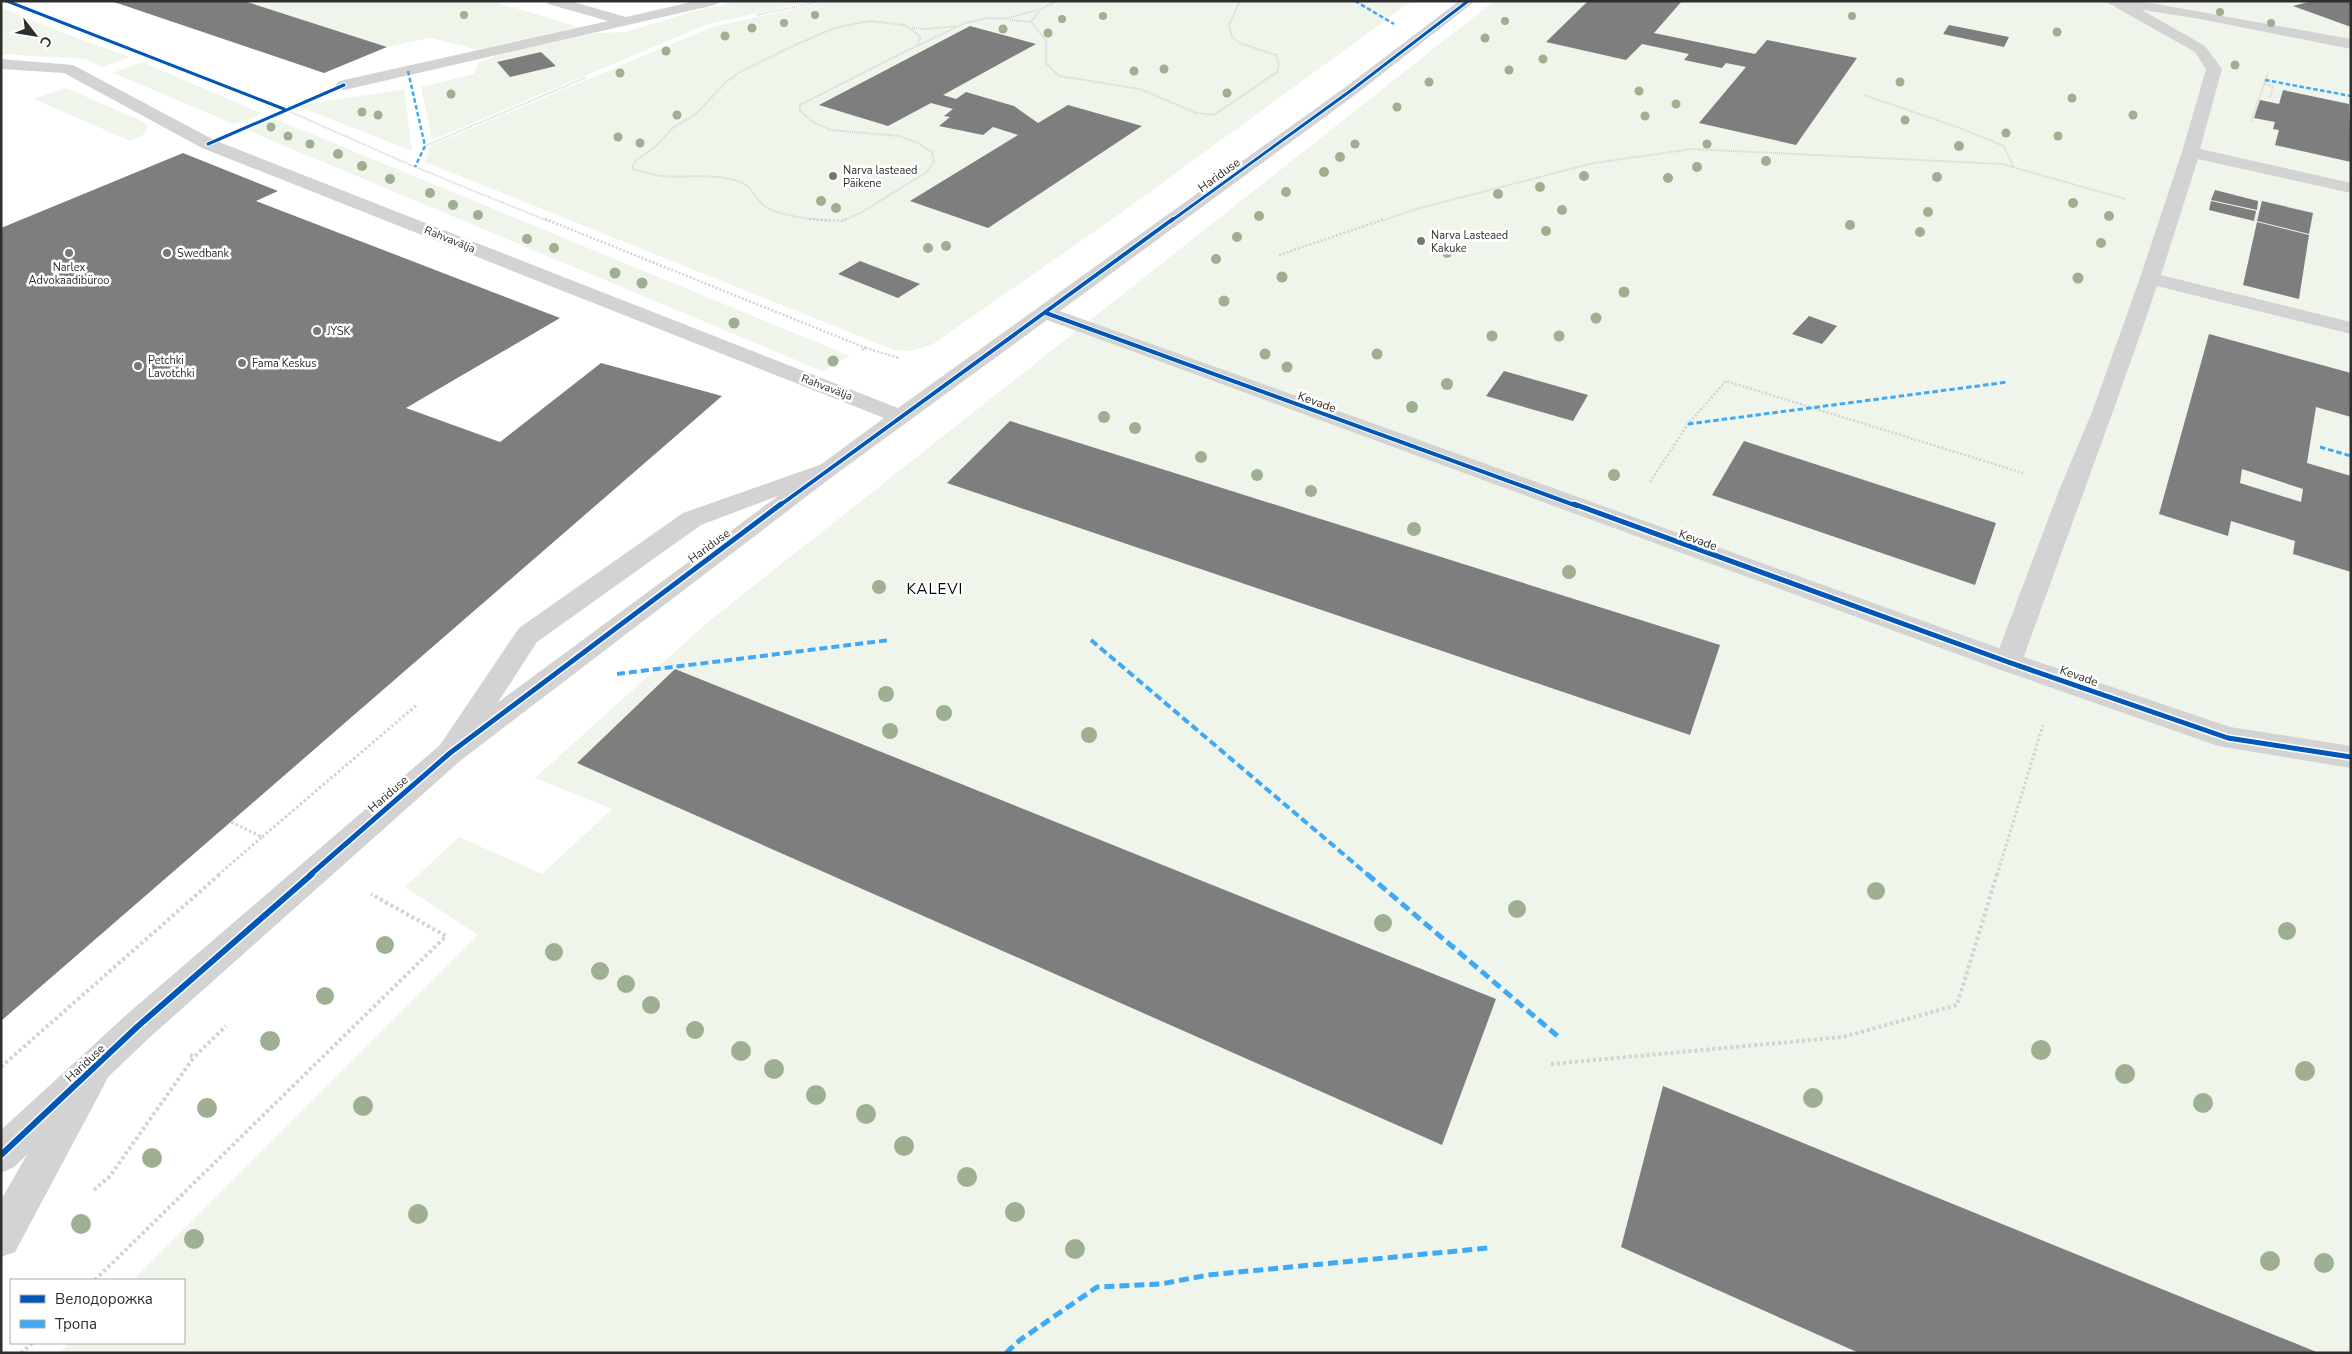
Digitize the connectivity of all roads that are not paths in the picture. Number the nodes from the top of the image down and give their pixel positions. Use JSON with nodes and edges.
{"nodes":[{"id":1,"x":553,"y":1,"type":"edge"},
{"id":2,"x":715,"y":1,"type":"edge"},
{"id":3,"x":1468,"y":1,"type":"edge"},
{"id":4,"x":2115,"y":2,"type":"edge"},
{"id":5,"x":626,"y":22,"type":"junction"},
{"id":6,"x":2351,"y":44,"type":"edge"},
{"id":7,"x":1,"y":64,"type":"edge"},
{"id":8,"x":344,"y":85,"type":"road end"},
{"id":9,"x":2191,"y":152,"type":"junction"},
{"id":10,"x":2351,"y":188,"type":"edge"},
{"id":11,"x":2150,"y":278,"type":"junction"},
{"id":12,"x":1046,"y":313,"type":"junction"},
{"id":13,"x":2351,"y":328,"type":"edge"},
{"id":14,"x":902,"y":416,"type":"junction"},
{"id":15,"x":828,"y":469,"type":"junction"},
{"id":16,"x":2008,"y":662,"type":"junction"},
{"id":17,"x":2312,"y":751,"type":"junction"},
{"id":18,"x":450,"y":753,"type":"junction"},
{"id":19,"x":2351,"y":757,"type":"edge"},
{"id":20,"x":2351,"y":767,"type":"edge"},
{"id":21,"x":96,"y":1067,"type":"junction"},
{"id":22,"x":1,"y":1155,"type":"edge"},
{"id":23,"x":1,"y":1238,"type":"edge"}],
"edges":[{"from":1,"to":5,"type":"street"},
{"from":2,"to":5,"type":"street"},
{"from":3,"to":12,"type":"street","name":"Hariduse"},
{"from":4,"to":6,"type":"street"},
{"from":4,"to":9,"type":"street"},
{"from":5,"to":8,"type":"street"},
{"from":7,"to":14,"type":"street","name":"Rahvavälja"},
{"from":9,"to":10,"type":"street"},
{"from":9,"to":11,"type":"street"},
{"from":11,"to":13,"type":"street"},
{"from":11,"to":16,"type":"street"},
{"from":12,"to":14,"type":"street","name":"Hariduse"},
{"from":12,"to":16,"type":"street","name":"Kevade"},
{"from":14,"to":15,"type":"street","name":"Hariduse"},
{"from":15,"to":18,"type":"street","name":"Hariduse"},
{"from":15,"to":18,"type":"street"},
{"from":16,"to":17,"type":"street","name":"Kevade"},
{"from":17,"to":19,"type":"street","name":"Kevade"},
{"from":17,"to":20,"type":"street"},
{"from":18,"to":21,"type":"street","name":"Hariduse"},
{"from":21,"to":22,"type":"street","name":"Hariduse"},
{"from":21,"to":23,"type":"street"}]}
